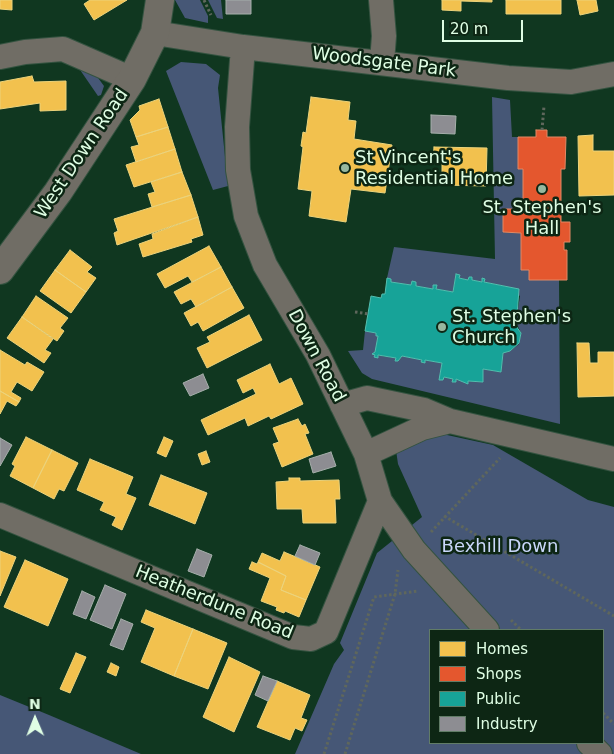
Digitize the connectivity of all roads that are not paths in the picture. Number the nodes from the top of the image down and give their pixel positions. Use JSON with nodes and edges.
{"nodes":[{"id":1,"x":160,"y":0,"type":"edge"},
{"id":2,"x":381,"y":0,"type":"edge"},
{"id":3,"x":154,"y":32,"type":"junction"},
{"id":4,"x":243,"y":47,"type":"junction"},
{"id":5,"x":0,"y":58,"type":"edge"},
{"id":6,"x":382,"y":62,"type":"junction"},
{"id":7,"x":614,"y":74,"type":"edge"},
{"id":8,"x":132,"y":79,"type":"junction"},
{"id":9,"x":0,"y":270,"type":"edge"},
{"id":10,"x":342,"y":405,"type":"junction"},
{"id":11,"x":450,"y":421,"type":"junction"},
{"id":12,"x":366,"y":454,"type":"junction"},
{"id":13,"x":614,"y":459,"type":"edge"},
{"id":14,"x":380,"y":501,"type":"junction"},
{"id":15,"x":0,"y":515,"type":"edge"},
{"id":16,"x":485,"y":629,"type":"edge"},
{"id":17,"x":590,"y":744,"type":"edge"},
{"id":18,"x":600,"y":754,"type":"edge"}],
"edges":[{"from":1,"to":3,"type":"street","name":"West Down Road"},
{"from":2,"to":6,"type":"street"},
{"from":3,"to":4,"type":"street","name":"Woodsgate Park"},
{"from":3,"to":8,"type":"street","name":"West Down Road"},
{"from":4,"to":6,"type":"street","name":"Woodsgate Park"},
{"from":4,"to":10,"type":"street","name":"Down Road"},
{"from":5,"to":8,"type":"street"},
{"from":6,"to":7,"type":"street","name":"Woodsgate Park"},
{"from":8,"to":9,"type":"street","name":"West Down Road"},
{"from":10,"to":11,"type":"street"},
{"from":10,"to":12,"type":"street","name":"Down Road"},
{"from":11,"to":12,"type":"street"},
{"from":11,"to":13,"type":"street"},
{"from":12,"to":14,"type":"street","name":"Down Road"},
{"from":14,"to":15,"type":"street","name":"Heatherdune Road"},
{"from":14,"to":16,"type":"street","name":"Down Road"},
{"from":17,"to":18,"type":"street"}]}
